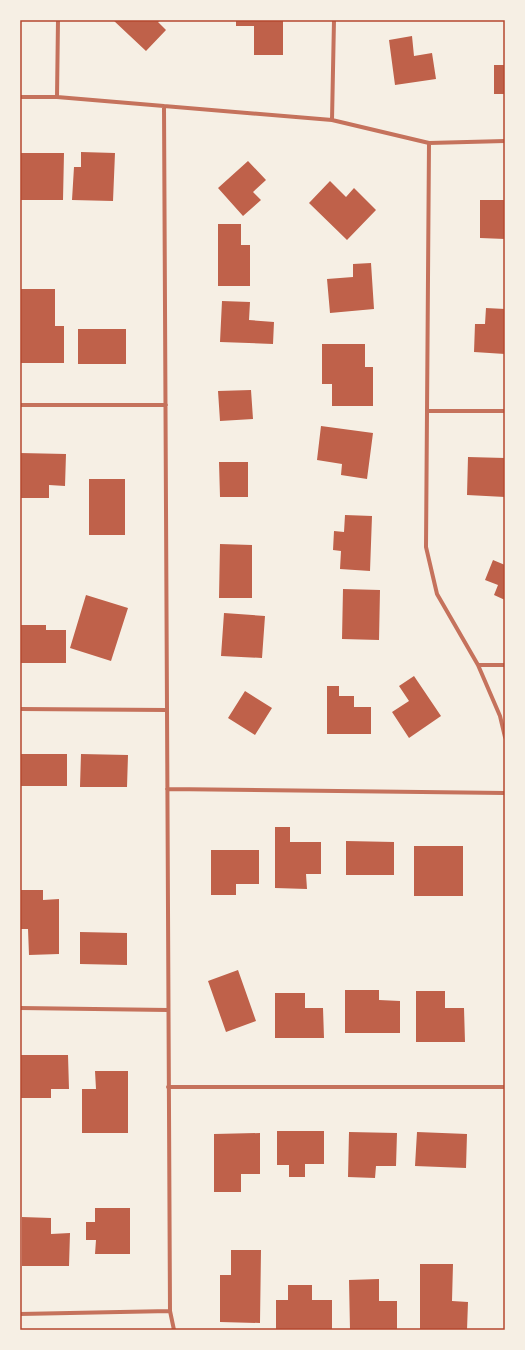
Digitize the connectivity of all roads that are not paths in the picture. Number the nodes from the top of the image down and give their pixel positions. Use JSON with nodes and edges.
{"nodes":[{"id":1,"x":58,"y":20,"type":"edge"},
{"id":2,"x":334,"y":20,"type":"edge"},
{"id":3,"x":20,"y":97,"type":"edge"},
{"id":4,"x":57,"y":97,"type":"junction"},
{"id":5,"x":164,"y":106,"type":"junction"},
{"id":6,"x":332,"y":120,"type":"junction"},
{"id":7,"x":505,"y":141,"type":"edge"},
{"id":8,"x":429,"y":143,"type":"junction"},
{"id":9,"x":20,"y":405,"type":"edge"},
{"id":10,"x":166,"y":405,"type":"junction"},
{"id":11,"x":428,"y":411,"type":"junction"},
{"id":12,"x":505,"y":411,"type":"edge"},
{"id":13,"x":478,"y":665,"type":"junction"},
{"id":14,"x":505,"y":665,"type":"edge"},
{"id":15,"x":20,"y":709,"type":"edge"},
{"id":16,"x":167,"y":710,"type":"junction"},
{"id":17,"x":505,"y":737,"type":"edge"},
{"id":18,"x":167,"y":789,"type":"junction"},
{"id":19,"x":505,"y":793,"type":"edge"},
{"id":20,"x":20,"y":1008,"type":"edge"},
{"id":21,"x":168,"y":1010,"type":"junction"},
{"id":22,"x":168,"y":1087,"type":"junction"},
{"id":23,"x":505,"y":1087,"type":"edge"},
{"id":24,"x":170,"y":1311,"type":"junction"},
{"id":25,"x":20,"y":1314,"type":"edge"},
{"id":26,"x":174,"y":1330,"type":"edge"}],
"edges":[{"from":1,"to":4,"type":"street"},
{"from":2,"to":6,"type":"street"},
{"from":3,"to":4,"type":"street"},
{"from":4,"to":5,"type":"street"},
{"from":5,"to":6,"type":"street"},
{"from":5,"to":10,"type":"street"},
{"from":6,"to":8,"type":"street"},
{"from":7,"to":8,"type":"street"},
{"from":8,"to":11,"type":"street"},
{"from":9,"to":10,"type":"street"},
{"from":10,"to":16,"type":"street"},
{"from":11,"to":12,"type":"street"},
{"from":11,"to":13,"type":"street"},
{"from":13,"to":14,"type":"street"},
{"from":13,"to":17,"type":"street"},
{"from":15,"to":16,"type":"street"},
{"from":16,"to":18,"type":"street"},
{"from":18,"to":19,"type":"street"},
{"from":18,"to":21,"type":"street"},
{"from":20,"to":21,"type":"street"},
{"from":21,"to":22,"type":"street"},
{"from":22,"to":23,"type":"street"},
{"from":22,"to":24,"type":"street"},
{"from":24,"to":25,"type":"street"},
{"from":24,"to":26,"type":"street"}]}
